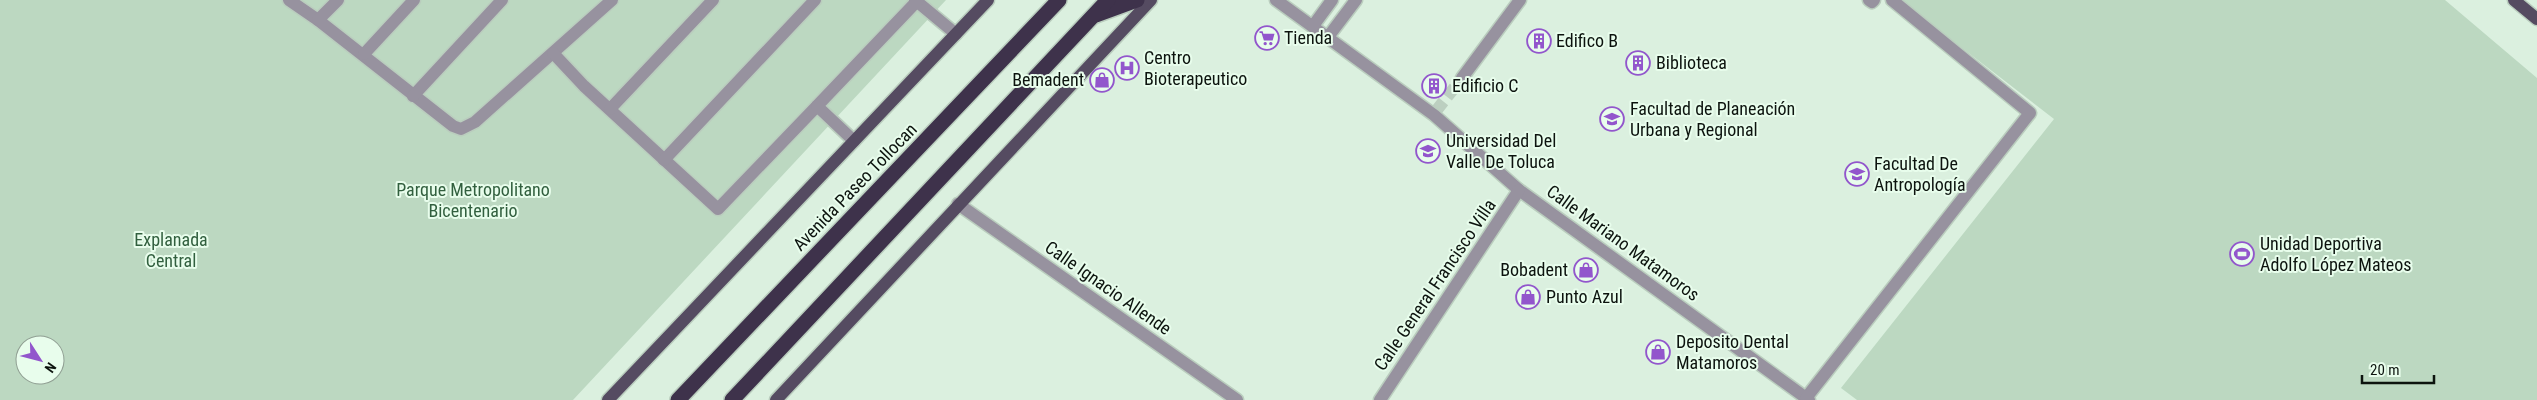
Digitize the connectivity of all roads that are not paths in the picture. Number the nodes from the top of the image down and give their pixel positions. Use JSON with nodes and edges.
{"nodes":[{"id":1,"x":289,"y":0,"type":"edge"},
{"id":2,"x":338,"y":0,"type":"edge"},
{"id":3,"x":414,"y":0,"type":"edge"},
{"id":4,"x":502,"y":0,"type":"edge"},
{"id":5,"x":713,"y":0,"type":"edge"},
{"id":6,"x":815,"y":0,"type":"edge"},
{"id":7,"x":917,"y":0,"type":"edge"},
{"id":8,"x":988,"y":0,"type":"edge"},
{"id":9,"x":1059,"y":0,"type":"edge"},
{"id":10,"x":1108,"y":0,"type":"edge"},
{"id":11,"x":1137,"y":0,"type":"edge"},
{"id":12,"x":1151,"y":0,"type":"edge"},
{"id":13,"x":1276,"y":0,"type":"edge"},
{"id":14,"x":1332,"y":0,"type":"edge"},
{"id":15,"x":1356,"y":0,"type":"edge"},
{"id":16,"x":1520,"y":0,"type":"edge"},
{"id":17,"x":1869,"y":0,"type":"edge"},
{"id":18,"x":1874,"y":0,"type":"edge"},
{"id":19,"x":1892,"y":0,"type":"edge"},
{"id":20,"x":2514,"y":0,"type":"edge"},
{"id":21,"x":607,"y":1,"type":"edge"},
{"id":22,"x":1092,"y":17,"type":"junction"},
{"id":23,"x":2537,"y":19,"type":"edge"},
{"id":24,"x":318,"y":20,"type":"junction"},
{"id":25,"x":1312,"y":26,"type":"junction"},
{"id":26,"x":956,"y":34,"type":"junction"},
{"id":27,"x":1328,"y":38,"type":"junction"},
{"id":28,"x":553,"y":53,"type":"junction"},
{"id":29,"x":364,"y":54,"type":"junction"},
{"id":30,"x":1462,"y":78,"type":"tunnel mouth"},
{"id":31,"x":413,"y":96,"type":"junction"},
{"id":32,"x":817,"y":106,"type":"junction"},
{"id":33,"x":610,"y":109,"type":"junction"},
{"id":34,"x":854,"y":141,"type":"junction"},
{"id":35,"x":664,"y":160,"type":"junction"},
{"id":36,"x":1519,"y":190,"type":"junction"},
{"id":37,"x":958,"y":204,"type":"junction"},
{"id":38,"x":1808,"y":399,"type":"edge"},
{"id":39,"x":608,"y":400,"type":"edge"},
{"id":40,"x":678,"y":400,"type":"edge"},
{"id":41,"x":732,"y":400,"type":"edge"},
{"id":42,"x":776,"y":400,"type":"edge"},
{"id":43,"x":1237,"y":400,"type":"edge"},
{"id":44,"x":1380,"y":400,"type":"edge"}],
"edges":[{"from":1,"to":24,"type":"street"},
{"from":2,"to":24,"type":"street"},
{"from":3,"to":29,"type":"street"},
{"from":4,"to":31,"type":"street"},
{"from":5,"to":33,"type":"street"},
{"from":6,"to":35,"type":"street"},
{"from":7,"to":26,"type":"street"},
{"from":7,"to":32,"type":"street"},
{"from":8,"to":26,"type":"main road","name":"Avenida Paseo Tollocan"},
{"from":9,"to":40,"type":"highway","name":"Avenida Paseo Tollocan"},
{"from":10,"to":22,"type":"highway"},
{"from":11,"to":22,"type":"highway"},
{"from":12,"to":37,"type":"main road"},
{"from":13,"to":25,"type":"street","name":"Calle Mariano Matamoros"},
{"from":14,"to":25,"type":"street"},
{"from":15,"to":27,"type":"street"},
{"from":16,"to":30,"type":"street"},
{"from":17,"to":18,"type":"street"},
{"from":19,"to":38,"type":"street"},
{"from":20,"to":23,"type":"main road"},
{"from":21,"to":28,"type":"street"},
{"from":22,"to":41,"type":"highway"},
{"from":24,"to":29,"type":"street"},
{"from":25,"to":27,"type":"street","name":"Calle Mariano Matamoros"},
{"from":26,"to":34,"type":"main road","name":"Avenida Paseo Tollocan"},
{"from":27,"to":36,"type":"street","name":"Calle Mariano Matamoros"},
{"from":28,"to":31,"type":"street"},
{"from":28,"to":33,"type":"street"},
{"from":29,"to":31,"type":"street"},
{"from":32,"to":34,"type":"street"},
{"from":32,"to":35,"type":"street"},
{"from":33,"to":35,"type":"street"},
{"from":34,"to":39,"type":"main road","name":"Avenida Paseo Tollocan"},
{"from":36,"to":38,"type":"street","name":"Calle Mariano Matamoros"},
{"from":36,"to":44,"type":"street","name":"Calle General Francisco Villa"},
{"from":37,"to":42,"type":"main road"},
{"from":37,"to":43,"type":"street","name":"Calle Ignacio Allende"}]}
